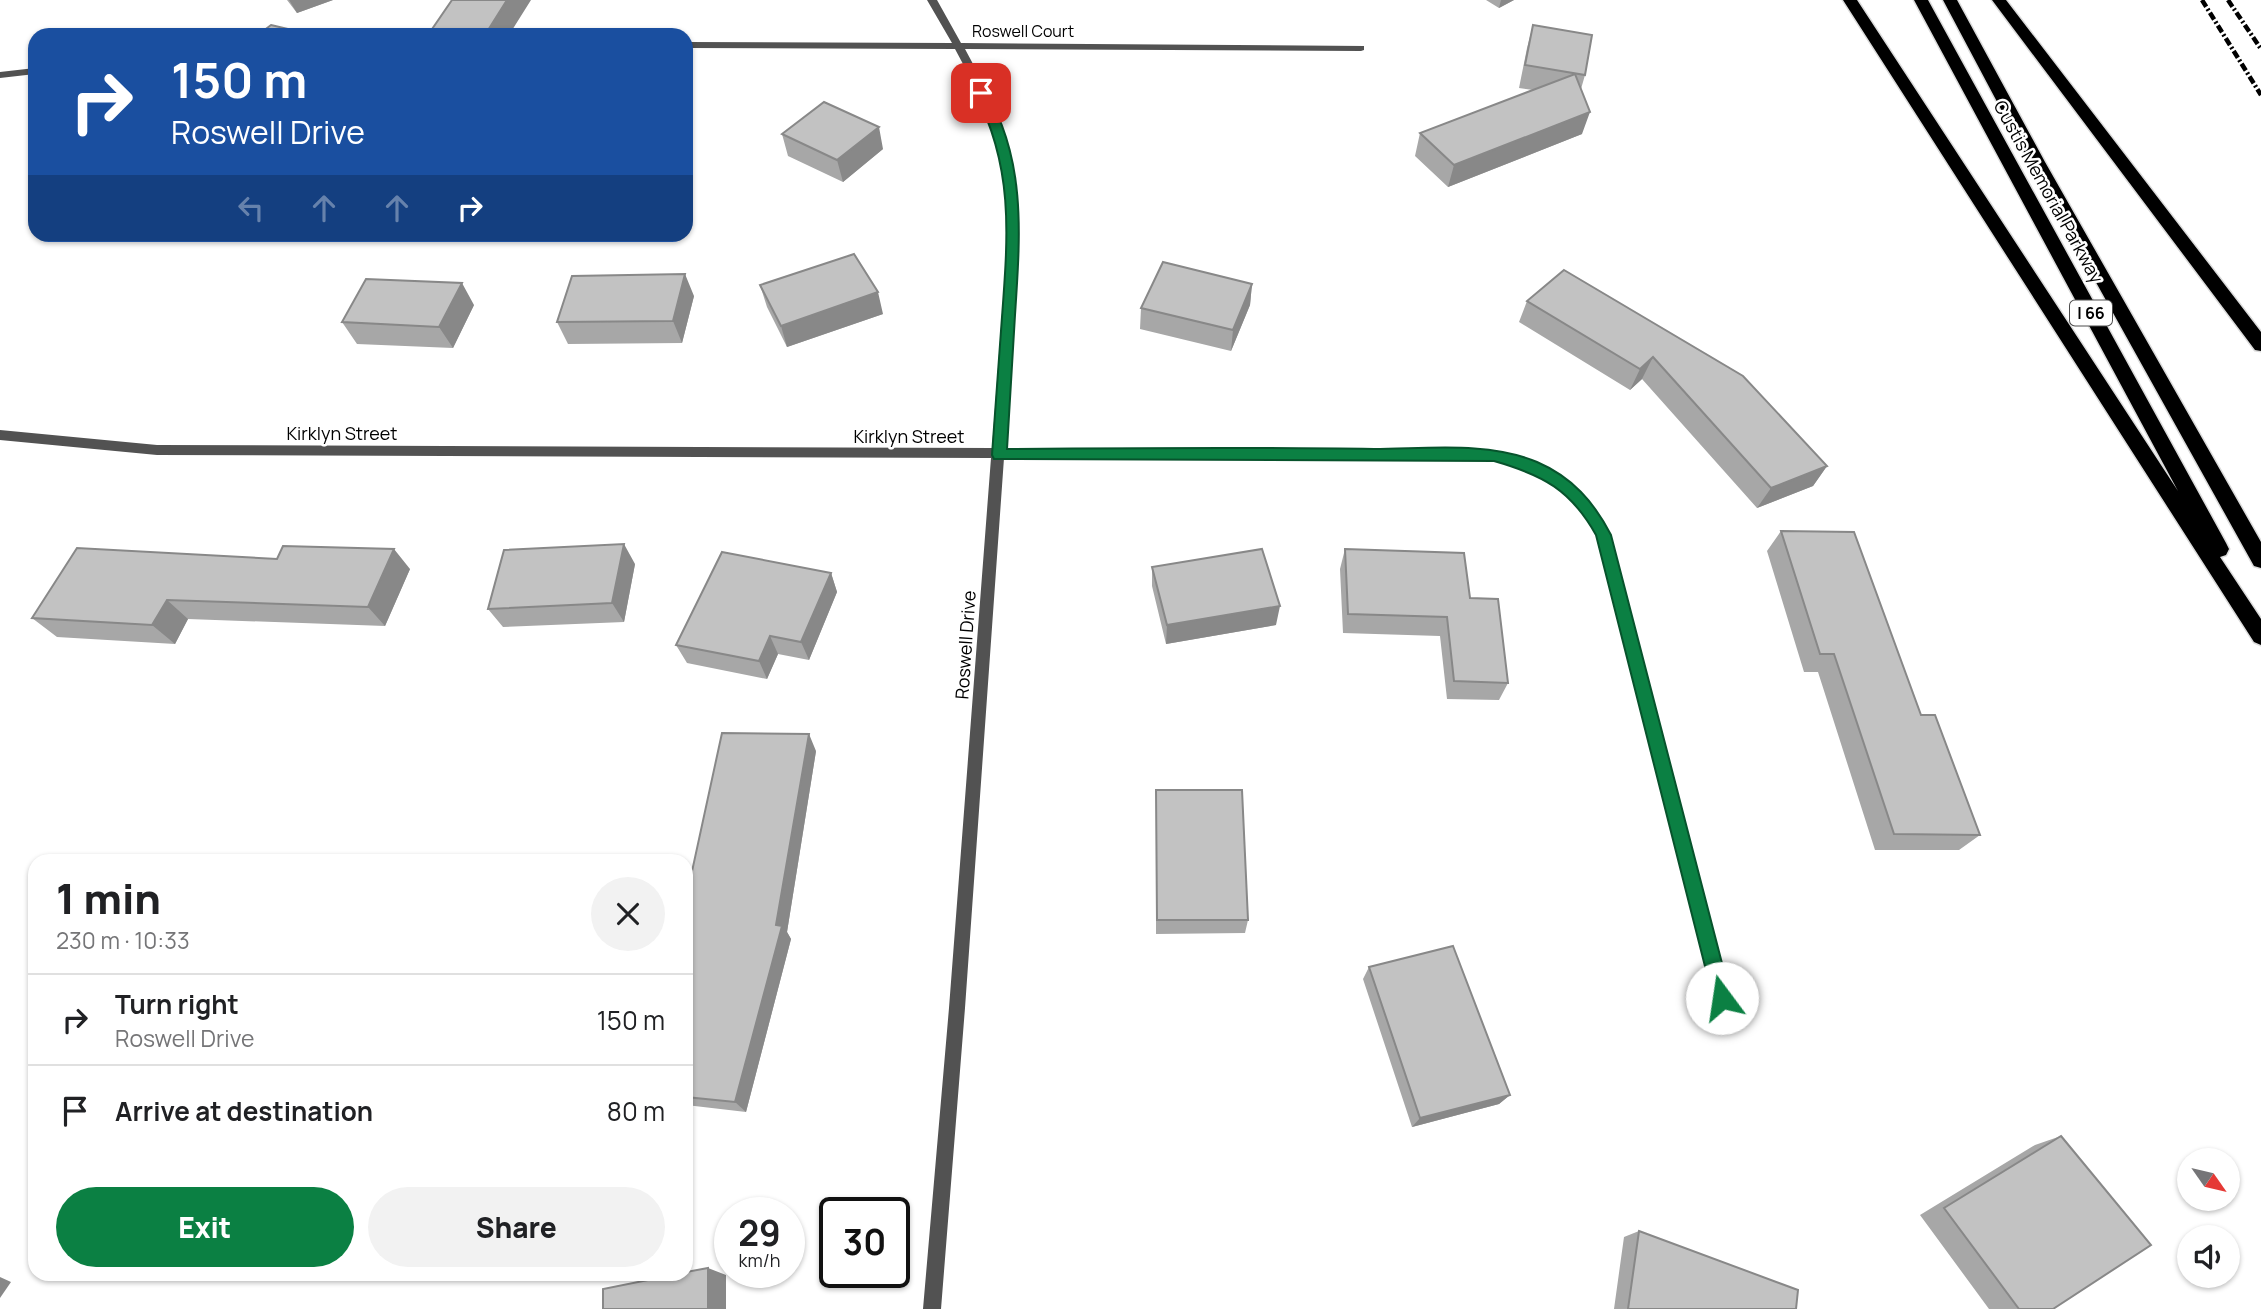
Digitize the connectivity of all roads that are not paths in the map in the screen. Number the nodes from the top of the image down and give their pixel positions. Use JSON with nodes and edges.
{"nodes":[{"id":1,"x":932,"y":0,"type":"edge"},
{"id":2,"x":1850,"y":0,"type":"edge"},
{"id":3,"x":1921,"y":0,"type":"edge"},
{"id":4,"x":1950,"y":0,"type":"edge"},
{"id":5,"x":1999,"y":0,"type":"edge"},
{"id":6,"x":693,"y":45,"type":"edge"},
{"id":7,"x":957,"y":47,"type":"junction"},
{"id":8,"x":1361,"y":48,"type":"dead end"},
{"id":9,"x":28,"y":72,"type":"edge"},
{"id":10,"x":0,"y":75,"type":"edge"},
{"id":11,"x":2261,"y":345,"type":"edge"},
{"id":12,"x":0,"y":435,"type":"edge"},
{"id":13,"x":999,"y":455,"type":"junction"},
{"id":14,"x":2261,"y":560,"type":"edge"},
{"id":15,"x":2261,"y":625,"type":"edge"},
{"id":16,"x":2261,"y":636,"type":"edge"},
{"id":17,"x":1722,"y":998,"type":"dead end"},
{"id":18,"x":932,"y":1309,"type":"edge"}],
"edges":[{"from":1,"to":7,"type":"street","name":"Roswell Drive"},
{"from":2,"to":16,"type":"highway"},
{"from":3,"to":15,"type":"highway","name":"Custis Memorial Parkway","number":"I 66"},
{"from":4,"to":14,"type":"highway"},
{"from":5,"to":11,"type":"highway"},
{"from":6,"to":7,"type":"street","name":"Roswell Court"},
{"from":7,"to":8,"type":"street","name":"Roswell Court"},
{"from":7,"to":13,"type":"street","name":"Roswell Drive"},
{"from":9,"to":10,"type":"street"},
{"from":12,"to":13,"type":"street","name":"Kirklyn Street"},
{"from":13,"to":17,"type":"street","name":"Kirklyn Street"},
{"from":13,"to":18,"type":"street","name":"Roswell Drive"}]}
